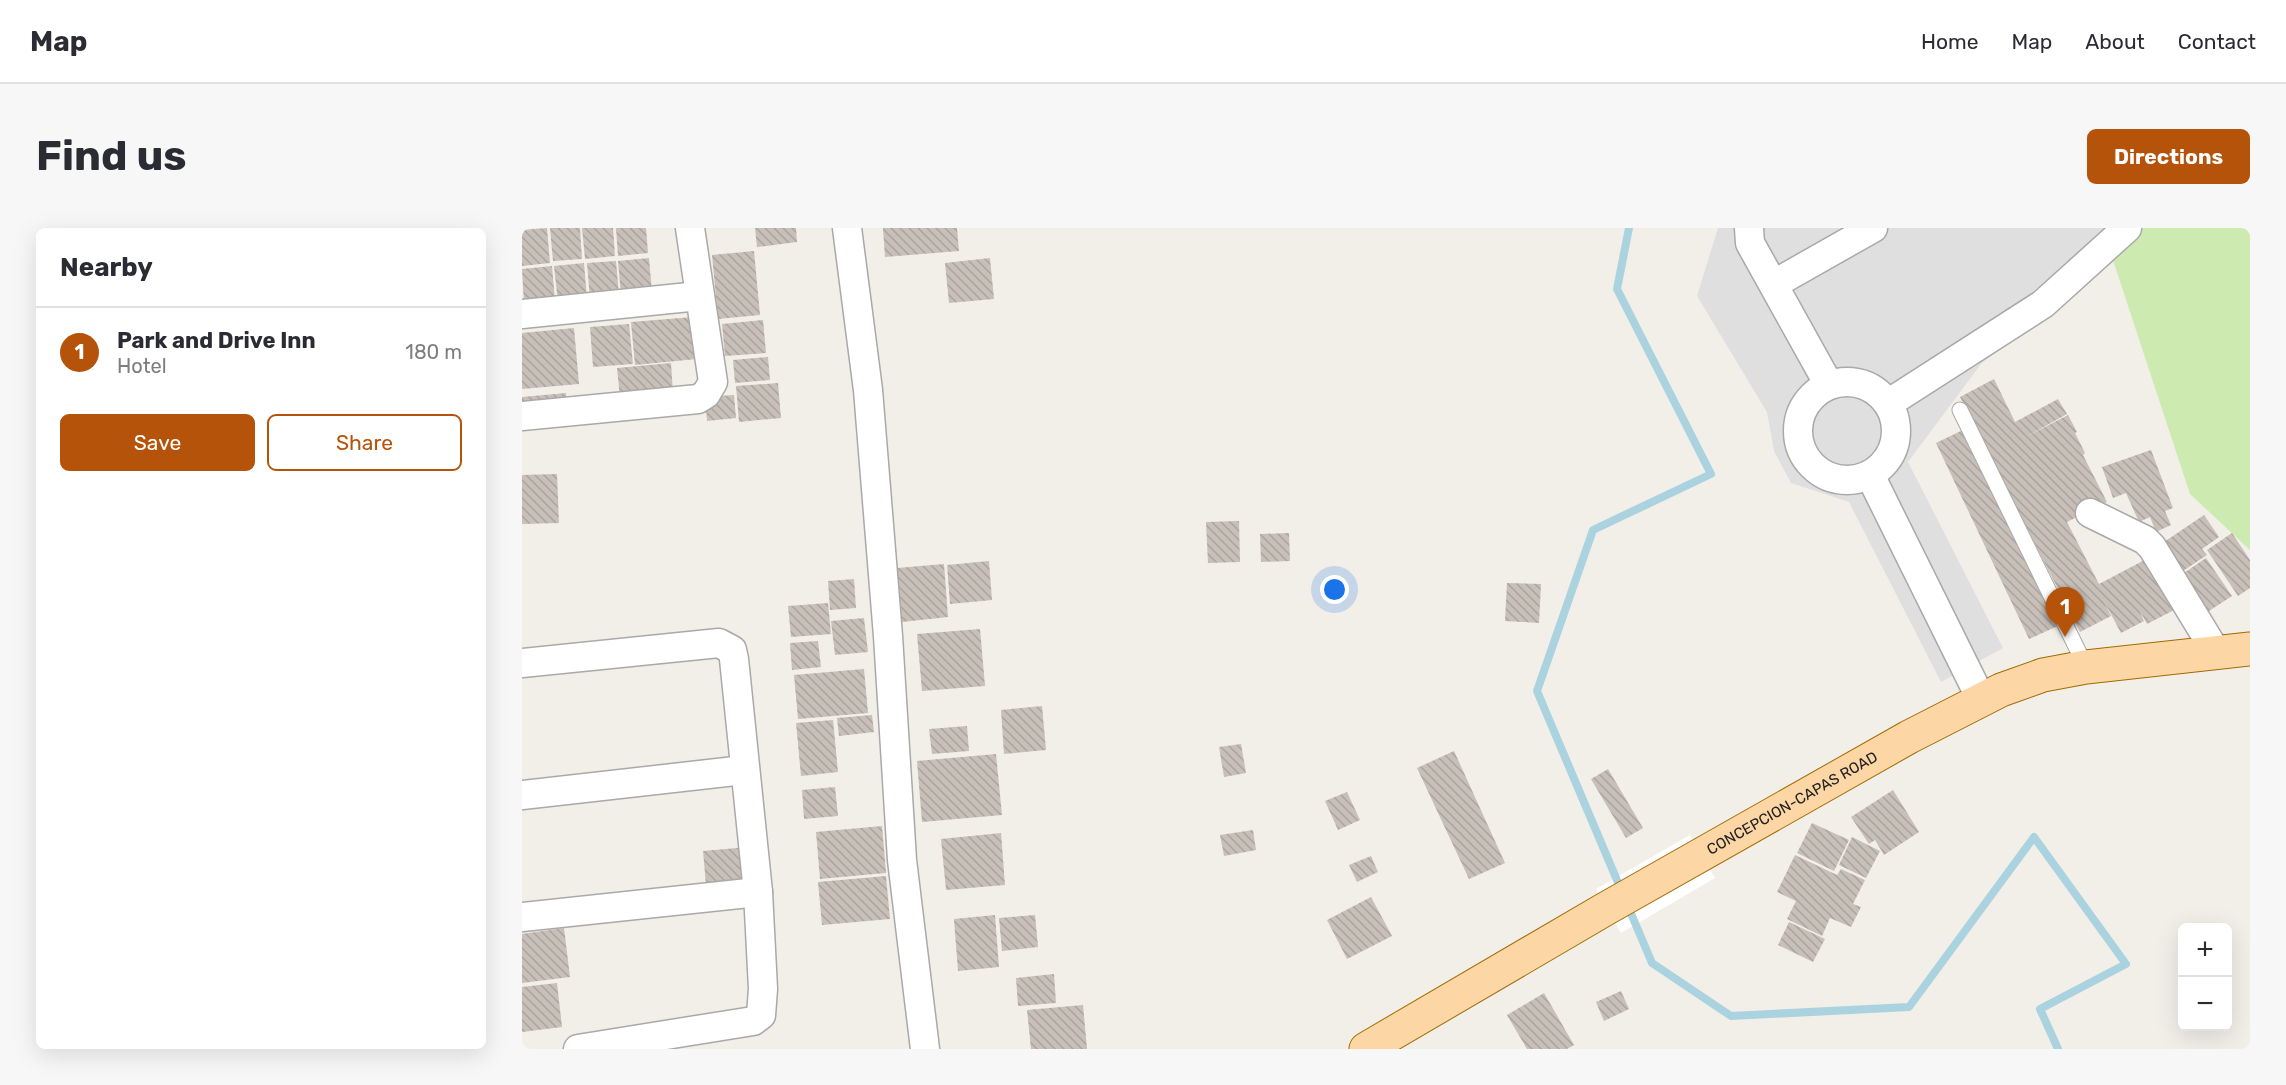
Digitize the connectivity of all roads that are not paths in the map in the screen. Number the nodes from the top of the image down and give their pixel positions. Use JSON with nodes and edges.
{"nodes":[{"id":1,"x":690,"y":228,"type":"edge"},
{"id":2,"x":847,"y":228,"type":"edge"},
{"id":3,"x":1749,"y":228,"type":"edge"},
{"id":4,"x":1873,"y":228,"type":"edge"},
{"id":5,"x":2127,"y":228,"type":"edge"},
{"id":6,"x":1774,"y":284,"type":"junction"},
{"id":7,"x":699,"y":296,"type":"junction"},
{"id":8,"x":522,"y":314,"type":"edge"},
{"id":9,"x":1829,"y":385,"type":"junction"},
{"id":10,"x":1889,"y":403,"type":"junction"},
{"id":11,"x":1960,"y":410,"type":"dead end"},
{"id":12,"x":522,"y":417,"type":"edge"},
{"id":13,"x":1870,"y":475,"type":"junction"},
{"id":14,"x":2090,"y":513,"type":"dead end"},
{"id":15,"x":2250,"y":649,"type":"edge"},
{"id":16,"x":2216,"y":652,"type":"junction"},
{"id":17,"x":522,"y":663,"type":"edge"},
{"id":18,"x":2086,"y":666,"type":"junction"},
{"id":19,"x":1981,"y":699,"type":"junction"},
{"id":20,"x":744,"y":770,"type":"junction"},
{"id":21,"x":522,"y":795,"type":"edge"},
{"id":22,"x":758,"y":892,"type":"junction"},
{"id":23,"x":522,"y":918,"type":"edge"},
{"id":24,"x":578,"y":1049,"type":"edge"},
{"id":25,"x":925,"y":1049,"type":"edge"},
{"id":26,"x":1366,"y":1049,"type":"edge"}],
"edges":[{"from":1,"to":7,"type":"street"},
{"from":2,"to":25,"type":"street"},
{"from":3,"to":6,"type":"street"},
{"from":4,"to":6,"type":"street"},
{"from":5,"to":10,"type":"street"},
{"from":6,"to":9,"type":"street"},
{"from":7,"to":8,"type":"street"},
{"from":7,"to":12,"type":"street"},
{"from":9,"to":10,"type":"street"},
{"from":9,"to":13,"type":"street"},
{"from":10,"to":13,"type":"street"},
{"from":11,"to":18,"type":"lane"},
{"from":13,"to":19,"type":"street"},
{"from":14,"to":16,"type":"street"},
{"from":15,"to":16,"type":"main road","name":"CONCEPCION-CAPAS ROAD"},
{"from":16,"to":18,"type":"main road","name":"CONCEPCION-CAPAS ROAD"},
{"from":17,"to":20,"type":"street"},
{"from":18,"to":19,"type":"main road","name":"CONCEPCION-CAPAS ROAD"},
{"from":19,"to":26,"type":"main road","name":"CONCEPCION-CAPAS ROAD"},
{"from":20,"to":21,"type":"street"},
{"from":20,"to":22,"type":"street"},
{"from":22,"to":23,"type":"street"},
{"from":22,"to":24,"type":"street"}]}
